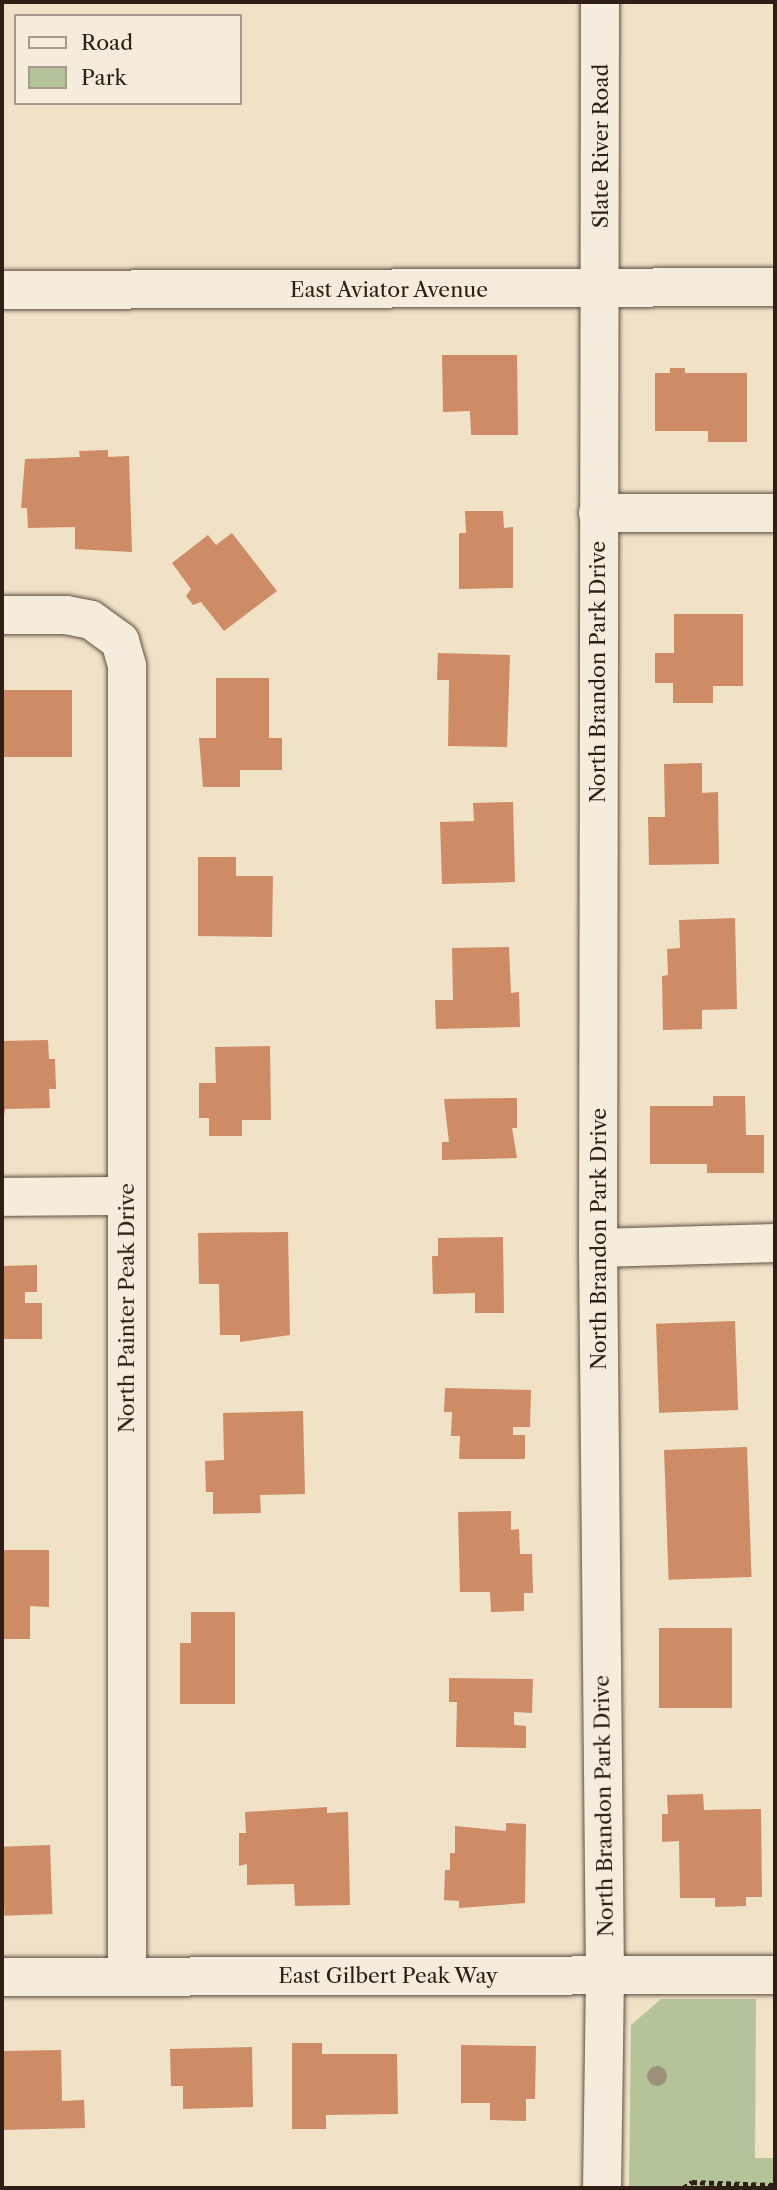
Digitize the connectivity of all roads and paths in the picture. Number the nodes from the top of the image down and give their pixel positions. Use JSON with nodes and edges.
{"nodes":[{"id":1,"x":600,"y":2,"type":"edge"},
{"id":2,"x":775,"y":287,"type":"edge"},
{"id":3,"x":601,"y":289,"type":"junction"},
{"id":4,"x":2,"y":290,"type":"edge"},
{"id":5,"x":598,"y":513,"type":"junction"},
{"id":6,"x":775,"y":513,"type":"edge"},
{"id":7,"x":2,"y":615,"type":"edge"},
{"id":8,"x":127,"y":1196,"type":"junction"},
{"id":9,"x":2,"y":1197,"type":"edge"},
{"id":10,"x":775,"y":1243,"type":"edge"},
{"id":11,"x":598,"y":1248,"type":"junction"},
{"id":12,"x":127,"y":1975,"type":"junction"},
{"id":13,"x":775,"y":1975,"type":"edge"},
{"id":14,"x":605,"y":1976,"type":"junction"},
{"id":15,"x":2,"y":1977,"type":"edge"},
{"id":16,"x":775,"y":2185,"type":"edge"},
{"id":17,"x":602,"y":2188,"type":"edge"},
{"id":18,"x":683,"y":2188,"type":"edge"}],
"edges":[{"from":1,"to":3,"type":"street","name":"Slate River Road"},
{"from":2,"to":3,"type":"street","name":"East Aviator Avenue"},
{"from":3,"to":4,"type":"street","name":"East Aviator Avenue"},
{"from":3,"to":5,"type":"street","name":"North Brandon Park Drive"},
{"from":5,"to":6,"type":"street"},
{"from":5,"to":11,"type":"street","name":"North Brandon Park Drive"},
{"from":7,"to":8,"type":"street","name":"North Painter Peak Drive"},
{"from":8,"to":9,"type":"street"},
{"from":8,"to":12,"type":"street","name":"North Painter Peak Drive"},
{"from":10,"to":11,"type":"street"},
{"from":11,"to":14,"type":"street","name":"North Brandon Park Drive"},
{"from":12,"to":14,"type":"street","name":"East Gilbert Peak Way"},
{"from":12,"to":15,"type":"street","name":"East Gilbert Peak Way"},
{"from":13,"to":14,"type":"street","name":"East Gilbert Peak Way"},
{"from":14,"to":17,"type":"street","name":"North Brandon Park Drive"},
{"from":16,"to":18,"type":"path"}]}
